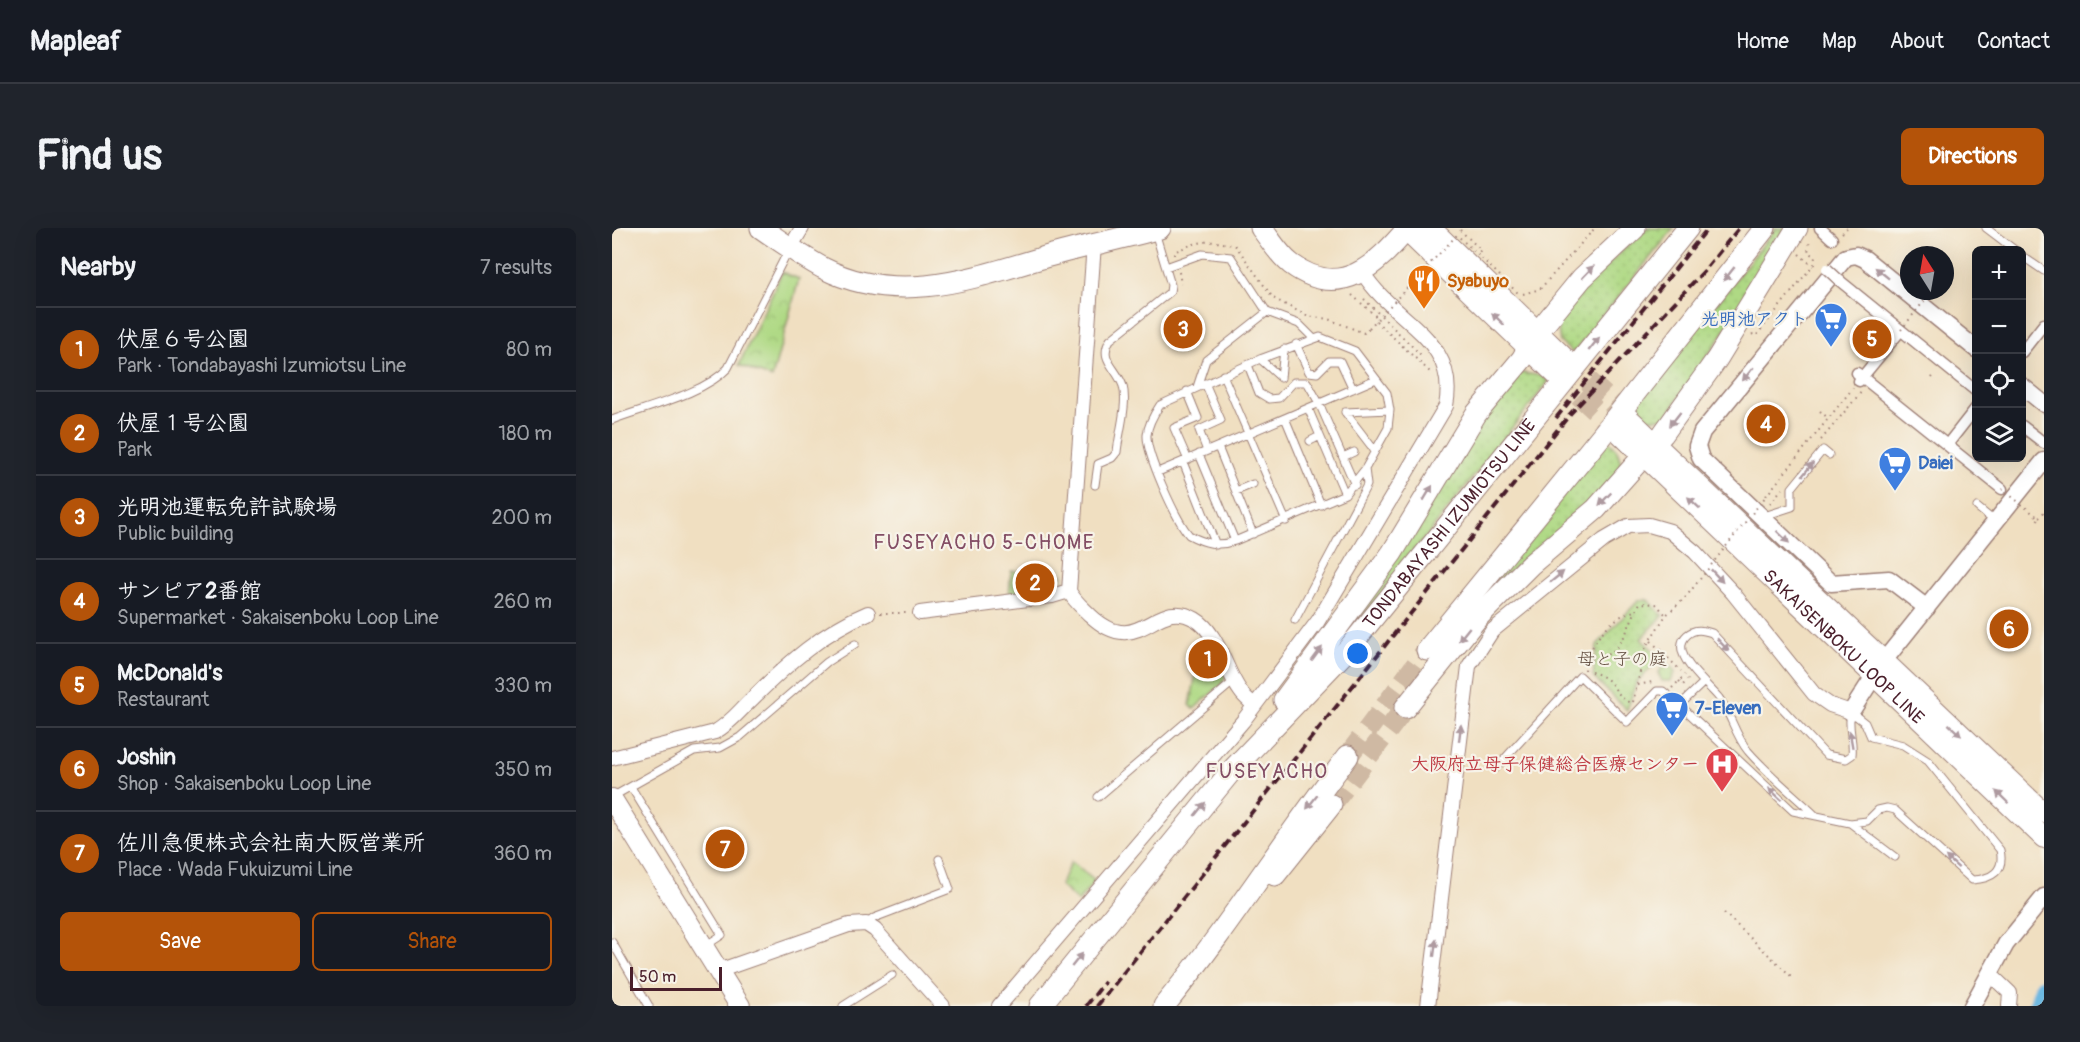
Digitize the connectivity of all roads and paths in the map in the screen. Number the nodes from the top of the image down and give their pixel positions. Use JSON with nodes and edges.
{"nodes":[{"id":1,"x":761,"y":228,"type":"edge"},
{"id":2,"x":802,"y":228,"type":"edge"},
{"id":3,"x":1261,"y":228,"type":"edge"},
{"id":4,"x":1430,"y":228,"type":"edge"},
{"id":5,"x":1595,"y":228,"type":"edge"},
{"id":6,"x":1635,"y":228,"type":"edge"},
{"id":7,"x":1688,"y":228,"type":"edge"},
{"id":8,"x":1765,"y":228,"type":"edge"},
{"id":9,"x":1847,"y":228,"type":"edge"},
{"id":10,"x":1986,"y":228,"type":"edge"},
{"id":11,"x":1158,"y":229,"type":"edge"},
{"id":12,"x":1406,"y":229,"type":"edge"},
{"id":13,"x":1460,"y":230,"type":"dead end"},
{"id":14,"x":1810,"y":230,"type":"edge"},
{"id":15,"x":1843,"y":232,"type":"dead end"},
{"id":16,"x":1833,"y":239,"type":"dead end"},
{"id":17,"x":1094,"y":244,"type":"junction"},
{"id":18,"x":2010,"y":246,"type":"edge"},
{"id":19,"x":790,"y":248,"type":"junction"},
{"id":20,"x":1481,"y":250,"type":"dead end"},
{"id":21,"x":1794,"y":251,"type":"dead end"},
{"id":22,"x":1174,"y":252,"type":"dead end"},
{"id":23,"x":2026,"y":259,"type":"edge"},
{"id":24,"x":1813,"y":266,"type":"junction"},
{"id":25,"x":1166,"y":267,"type":"junction"},
{"id":26,"x":1827,"y":269,"type":"dead end"},
{"id":27,"x":2044,"y":271,"type":"edge"},
{"id":28,"x":1363,"y":273,"type":"junction"},
{"id":29,"x":1352,"y":295,"type":"dead end"},
{"id":30,"x":1364,"y":299,"type":"dead end"},
{"id":31,"x":1925,"y":300,"type":"edge"},
{"id":32,"x":1267,"y":312,"type":"junction"},
{"id":33,"x":1378,"y":320,"type":"junction"},
{"id":34,"x":2044,"y":324,"type":"edge"},
{"id":35,"x":1748,"y":330,"type":"dead end"},
{"id":36,"x":1901,"y":330,"type":"junction"},
{"id":37,"x":1312,"y":338,"type":"junction"},
{"id":38,"x":1533,"y":341,"type":"junction"},
{"id":39,"x":1296,"y":344,"type":"junction"},
{"id":40,"x":1972,"y":345,"type":"edge"},
{"id":41,"x":2026,"y":347,"type":"edge"},
{"id":42,"x":1284,"y":350,"type":"junction"},
{"id":43,"x":1416,"y":358,"type":"junction"},
{"id":44,"x":1260,"y":359,"type":"junction"},
{"id":45,"x":1248,"y":365,"type":"junction"},
{"id":46,"x":1561,"y":367,"type":"tunnel mouth"},
{"id":47,"x":1935,"y":374,"type":"dead end"},
{"id":48,"x":1223,"y":375,"type":"junction"},
{"id":49,"x":1434,"y":378,"type":"dead end"},
{"id":50,"x":1932,"y":378,"type":"dead end"},
{"id":51,"x":1376,"y":379,"type":"junction"},
{"id":52,"x":1860,"y":381,"type":"junction"},
{"id":53,"x":1205,"y":383,"type":"junction"},
{"id":54,"x":1197,"y":387,"type":"junction"},
{"id":55,"x":1972,"y":387,"type":"edge"},
{"id":56,"x":1353,"y":388,"type":"junction"},
{"id":57,"x":2026,"y":389,"type":"edge"},
{"id":58,"x":1187,"y":391,"type":"junction"},
{"id":59,"x":1319,"y":403,"type":"junction"},
{"id":60,"x":2044,"y":404,"type":"edge"},
{"id":61,"x":1308,"y":408,"type":"junction"},
{"id":62,"x":1390,"y":410,"type":"junction"},
{"id":63,"x":1820,"y":411,"type":"dead end"},
{"id":64,"x":1845,"y":411,"type":"dead end"},
{"id":65,"x":1972,"y":414,"type":"edge"},
{"id":66,"x":1285,"y":418,"type":"junction"},
{"id":67,"x":1829,"y":419,"type":"junction"},
{"id":68,"x":612,"y":420,"type":"edge"},
{"id":69,"x":1621,"y":423,"type":"tunnel mouth"},
{"id":70,"x":2026,"y":429,"type":"edge"},
{"id":71,"x":1248,"y":434,"type":"junction"},
{"id":72,"x":1320,"y":436,"type":"junction"},
{"id":73,"x":1310,"y":441,"type":"dead end"},
{"id":74,"x":2044,"y":443,"type":"edge"},
{"id":75,"x":1947,"y":445,"type":"junction"},
{"id":76,"x":1218,"y":447,"type":"junction"},
{"id":77,"x":1649,"y":450,"type":"junction"},
{"id":78,"x":1207,"y":451,"type":"junction"},
{"id":79,"x":1375,"y":451,"type":"junction"},
{"id":80,"x":1354,"y":452,"type":"dead end"},
{"id":81,"x":1199,"y":454,"type":"junction"},
{"id":82,"x":1829,"y":455,"type":"dead end"},
{"id":83,"x":1343,"y":457,"type":"junction"},
{"id":84,"x":1186,"y":461,"type":"junction"},
{"id":85,"x":2044,"y":461,"type":"edge"},
{"id":86,"x":1365,"y":469,"type":"junction"},
{"id":87,"x":1158,"y":472,"type":"junction"},
{"id":88,"x":1253,"y":484,"type":"dead end"},
{"id":89,"x":1355,"y":484,"type":"junction"},
{"id":90,"x":1095,"y":485,"type":"dead end"},
{"id":91,"x":2002,"y":489,"type":"joint"},
{"id":92,"x":1236,"y":491,"type":"junction"},
{"id":93,"x":1345,"y":494,"type":"junction"},
{"id":94,"x":1321,"y":505,"type":"junction"},
{"id":95,"x":1977,"y":507,"type":"dead end"},
{"id":96,"x":2044,"y":512,"type":"edge"},
{"id":97,"x":1762,"y":517,"type":"junction"},
{"id":98,"x":2039,"y":518,"type":"junction"},
{"id":99,"x":1286,"y":521,"type":"junction"},
{"id":100,"x":1995,"y":522,"type":"junction"},
{"id":101,"x":2035,"y":523,"type":"dead end"},
{"id":102,"x":1253,"y":534,"type":"junction"},
{"id":103,"x":1235,"y":541,"type":"junction"},
{"id":104,"x":1216,"y":544,"type":"junction"},
{"id":105,"x":1069,"y":591,"type":"junction"},
{"id":106,"x":1506,"y":604,"type":"junction"},
{"id":107,"x":1927,"y":608,"type":"junction"},
{"id":108,"x":1635,"y":611,"type":"junction"},
{"id":109,"x":868,"y":613,"type":"joint"},
{"id":110,"x":920,"y":613,"type":"joint"},
{"id":111,"x":1666,"y":615,"type":"junction"},
{"id":112,"x":1295,"y":620,"type":"dead end"},
{"id":113,"x":1651,"y":641,"type":"junction"},
{"id":114,"x":855,"y":644,"type":"dead end"},
{"id":115,"x":1427,"y":650,"type":"tunnel mouth"},
{"id":116,"x":1590,"y":660,"type":"junction"},
{"id":117,"x":1878,"y":668,"type":"junction"},
{"id":118,"x":1583,"y":674,"type":"junction"},
{"id":119,"x":1691,"y":676,"type":"dead end"},
{"id":120,"x":1234,"y":681,"type":"junction"},
{"id":121,"x":1655,"y":681,"type":"dead end"},
{"id":122,"x":1679,"y":681,"type":"junction"},
{"id":123,"x":1704,"y":682,"type":"junction"},
{"id":124,"x":1638,"y":685,"type":"junction"},
{"id":125,"x":1666,"y":685,"type":"dead end"},
{"id":126,"x":1632,"y":704,"type":"junction"},
{"id":127,"x":1254,"y":705,"type":"junction"},
{"id":128,"x":1680,"y":705,"type":"junction"},
{"id":129,"x":1406,"y":708,"type":"tunnel mouth"},
{"id":130,"x":1629,"y":710,"type":"dead end"},
{"id":131,"x":1851,"y":712,"type":"junction"},
{"id":132,"x":1348,"y":756,"type":"tunnel mouth"},
{"id":133,"x":612,"y":758,"type":"edge"},
{"id":134,"x":1496,"y":768,"type":"dead end"},
{"id":135,"x":1233,"y":769,"type":"junction"},
{"id":136,"x":631,"y":787,"type":"junction"},
{"id":137,"x":1098,"y":797,"type":"dead end"},
{"id":138,"x":612,"y":798,"type":"edge"},
{"id":139,"x":1331,"y":805,"type":"tunnel mouth"},
{"id":140,"x":2044,"y":813,"type":"edge"},
{"id":141,"x":1815,"y":815,"type":"junction"},
{"id":142,"x":1868,"y":821,"type":"junction"},
{"id":143,"x":1850,"y":823,"type":"junction"},
{"id":144,"x":1869,"y":836,"type":"junction"},
{"id":145,"x":2044,"y":838,"type":"edge"},
{"id":146,"x":1895,"y":857,"type":"dead end"},
{"id":147,"x":939,"y":859,"type":"dead end"},
{"id":148,"x":2044,"y":897,"type":"edge"},
{"id":149,"x":1724,"y":913,"type":"dead end"},
{"id":150,"x":866,"y":924,"type":"junction"},
{"id":151,"x":612,"y":942,"type":"edge"},
{"id":152,"x":703,"y":947,"type":"junction"},
{"id":153,"x":718,"y":971,"type":"junction"},
{"id":154,"x":1989,"y":973,"type":"junction"},
{"id":155,"x":892,"y":975,"type":"dead end"},
{"id":156,"x":1791,"y":976,"type":"dead end"},
{"id":157,"x":1181,"y":985,"type":"junction"},
{"id":158,"x":649,"y":1006,"type":"edge"},
{"id":159,"x":740,"y":1006,"type":"edge"},
{"id":160,"x":843,"y":1006,"type":"edge"},
{"id":161,"x":943,"y":1006,"type":"edge"},
{"id":162,"x":999,"y":1006,"type":"edge"},
{"id":163,"x":1040,"y":1006,"type":"edge"},
{"id":164,"x":1164,"y":1006,"type":"edge"},
{"id":165,"x":1428,"y":1006,"type":"edge"},
{"id":166,"x":1972,"y":1006,"type":"edge"},
{"id":167,"x":2009,"y":1006,"type":"edge"}],
"edges":[{"from":1,"to":19,"type":"main road"},
{"from":2,"to":19,"type":"street"},
{"from":3,"to":28,"type":"main road"},
{"from":4,"to":38,"type":"main road"},
{"from":5,"to":33,"type":"path","bridge":true},
{"from":38,"to":6,"type":"main road","one_way":true},
{"from":135,"to":7,"type":"main road","name":"TONDABAYASHI IZUMIOTSU LINE","one_way":true},
{"from":8,"to":115,"type":"main road","one_way":true},
{"from":9,"to":15,"type":"path"},
{"from":10,"to":18,"type":"lane"},
{"from":11,"to":17,"type":"main road"},
{"from":11,"to":25,"type":"lane"},
{"from":12,"to":28,"type":"main road"},
{"from":38,"to":12,"type":"main road","one_way":true},
{"from":13,"to":20,"type":"path"},
{"from":14,"to":16,"type":"street"},
{"from":14,"to":24,"type":"path"},
{"from":14,"to":77,"type":"main road","one_way":true},
{"from":17,"to":19,"type":"main road"},
{"from":17,"to":105,"type":"street"},
{"from":19,"to":68,"type":"lane"},
{"from":21,"to":24,"type":"path"},
{"from":22,"to":33,"type":"path","bridge":true},
{"from":23,"to":27,"type":"lane"},
{"from":24,"to":35,"type":"path"},
{"from":25,"to":32,"type":"lane"},
{"from":25,"to":90,"type":"lane"},
{"from":26,"to":36,"type":"street","bridge":true},
{"from":28,"to":127,"type":"street"},
{"from":29,"to":33,"type":"path"},
{"from":30,"to":43,"type":"path"},
{"from":31,"to":36,"type":"path","bridge":true},
{"from":32,"to":37,"type":"lane"},
{"from":32,"to":54,"type":"lane"},
{"from":33,"to":43,"type":"path"},
{"from":34,"to":41,"type":"street"},
{"from":36,"to":52,"type":"street"},
{"from":36,"to":55,"type":"street"},
{"from":37,"to":39,"type":"lane"},
{"from":37,"to":51,"type":"lane"},
{"from":38,"to":46,"type":"main road"},
{"from":135,"to":38,"type":"main road","one_way":true},
{"from":39,"to":42,"type":"lane"},
{"from":39,"to":56,"type":"lane"},
{"from":40,"to":97,"type":"street","one_way":true},
{"from":42,"to":44,"type":"lane"},
{"from":42,"to":44,"type":"lane"},
{"from":43,"to":49,"type":"path"},
{"from":44,"to":45,"type":"lane"},
{"from":45,"to":48,"type":"lane"},
{"from":45,"to":59,"type":"lane"},
{"from":47,"to":50,"type":"path"},
{"from":48,"to":53,"type":"lane"},
{"from":48,"to":71,"type":"lane"},
{"from":51,"to":56,"type":"lane"},
{"from":51,"to":62,"type":"lane"},
{"from":52,"to":64,"type":"path"},
{"from":52,"to":67,"type":"path"},
{"from":52,"to":75,"type":"street"},
{"from":53,"to":54,"type":"lane"},
{"from":53,"to":78,"type":"lane"},
{"from":54,"to":58,"type":"lane"},
{"from":56,"to":59,"type":"lane"},
{"from":57,"to":60,"type":"street"},
{"from":58,"to":84,"type":"lane"},
{"from":58,"to":87,"type":"lane"},
{"from":59,"to":61,"type":"lane"},
{"from":59,"to":83,"type":"lane"},
{"from":61,"to":66,"type":"lane"},
{"from":61,"to":72,"type":"lane"},
{"from":62,"to":79,"type":"lane"},
{"from":62,"to":79,"type":"lane"},
{"from":63,"to":67,"type":"path"},
{"from":65,"to":75,"type":"street"},
{"from":66,"to":71,"type":"lane"},
{"from":66,"to":94,"type":"lane"},
{"from":67,"to":111,"type":"path","bridge":true},
{"from":69,"to":77,"type":"main road"},
{"from":70,"to":74,"type":"street"},
{"from":71,"to":76,"type":"lane"},
{"from":71,"to":99,"type":"lane"},
{"from":72,"to":73,"type":"lane"},
{"from":72,"to":93,"type":"lane"},
{"from":75,"to":91,"type":"street"},
{"from":76,"to":78,"type":"lane"},
{"from":76,"to":92,"type":"lane"},
{"from":77,"to":106,"type":"main road","one_way":true},
{"from":77,"to":117,"type":"main road","name":"SAKAISENBOKU LOOP LINE"},
{"from":78,"to":81,"type":"lane"},
{"from":79,"to":86,"type":"lane"},
{"from":80,"to":83,"type":"lane"},
{"from":81,"to":84,"type":"lane"},
{"from":81,"to":103,"type":"lane"},
{"from":97,"to":82,"type":"lane","one_way":true},
{"from":83,"to":89,"type":"lane"},
{"from":84,"to":87,"type":"lane"},
{"from":84,"to":104,"type":"lane"},
{"from":85,"to":100,"type":"street"},
{"from":86,"to":89,"type":"lane"},
{"from":86,"to":112,"type":"lane"},
{"from":87,"to":104,"type":"lane"},
{"from":88,"to":92,"type":"lane"},
{"from":89,"to":93,"type":"lane"},
{"from":91,"to":98,"type":"path","bridge":true},
{"from":92,"to":102,"type":"lane"},
{"from":93,"to":94,"type":"lane"},
{"from":94,"to":99,"type":"lane"},
{"from":95,"to":100,"type":"lane"},
{"from":96,"to":98,"type":"path","bridge":true},
{"from":97,"to":107,"type":"street","one_way":true},
{"from":98,"to":101,"type":"path","bridge":true},
{"from":99,"to":102,"type":"lane"},
{"from":100,"to":107,"type":"street"},
{"from":102,"to":103,"type":"lane"},
{"from":103,"to":104,"type":"lane"},
{"from":105,"to":110,"type":"street"},
{"from":105,"to":120,"type":"street"},
{"from":106,"to":129,"type":"main road","one_way":true},
{"from":106,"to":131,"type":"street","one_way":true},
{"from":165,"to":106,"type":"street","one_way":true},
{"from":107,"to":117,"type":"street"},
{"from":108,"to":111,"type":"path"},
{"from":108,"to":116,"type":"path"},
{"from":108,"to":116,"type":"path"},
{"from":109,"to":110,"type":"path"},
{"from":109,"to":133,"type":"street"},
{"from":111,"to":113,"type":"path"},
{"from":113,"to":122,"type":"path"},
{"from":113,"to":124,"type":"path"},
{"from":114,"to":136,"type":"lane"},
{"from":116,"to":118,"type":"path"},
{"from":117,"to":131,"type":"street"},
{"from":117,"to":140,"type":"main road","name":"SAKAISENBOKU LOOP LINE","one_way":true},
{"from":145,"to":117,"type":"main road","name":"SAKAISENBOKU LOOP LINE","one_way":true},
{"from":118,"to":126,"type":"path"},
{"from":118,"to":128,"type":"lane"},
{"from":118,"to":134,"type":"lane"},
{"from":119,"to":122,"type":"path"},
{"from":120,"to":127,"type":"street"},
{"from":120,"to":137,"type":"lane"},
{"from":121,"to":124,"type":"path"},
{"from":122,"to":125,"type":"path"},
{"from":123,"to":128,"type":"lane"},
{"from":123,"to":131,"type":"lane","one_way":true},
{"from":123,"to":141,"type":"lane"},
{"from":124,"to":126,"type":"path"},
{"from":126,"to":130,"type":"path"},
{"from":127,"to":162,"type":"street"},
{"from":141,"to":128,"type":"lane","one_way":true},
{"from":131,"to":142,"type":"lane","one_way":true},
{"from":132,"to":157,"type":"main road","one_way":true},
{"from":163,"to":135,"type":"main road","name":"TONDABAYASHI IZUMIOTSU LINE","one_way":true},
{"from":136,"to":138,"type":"lane"},
{"from":136,"to":152,"type":"lane"},
{"from":138,"to":152,"type":"main road"},
{"from":139,"to":157,"type":"main road"},
{"from":141,"to":143,"type":"lane"},
{"from":142,"to":143,"type":"lane"},
{"from":142,"to":144,"type":"lane"},
{"from":143,"to":144,"type":"lane"},
{"from":144,"to":146,"type":"lane"},
{"from":147,"to":150,"type":"lane"},
{"from":148,"to":154,"type":"street"},
{"from":149,"to":156,"type":"path"},
{"from":150,"to":153,"type":"street"},
{"from":150,"to":161,"type":"street"},
{"from":151,"to":158,"type":"lane"},
{"from":152,"to":153,"type":"main road"},
{"from":153,"to":159,"type":"main road"},
{"from":154,"to":166,"type":"street"},
{"from":154,"to":167,"type":"street"},
{"from":155,"to":160,"type":"lane"},
{"from":157,"to":164,"type":"main road"}]}
